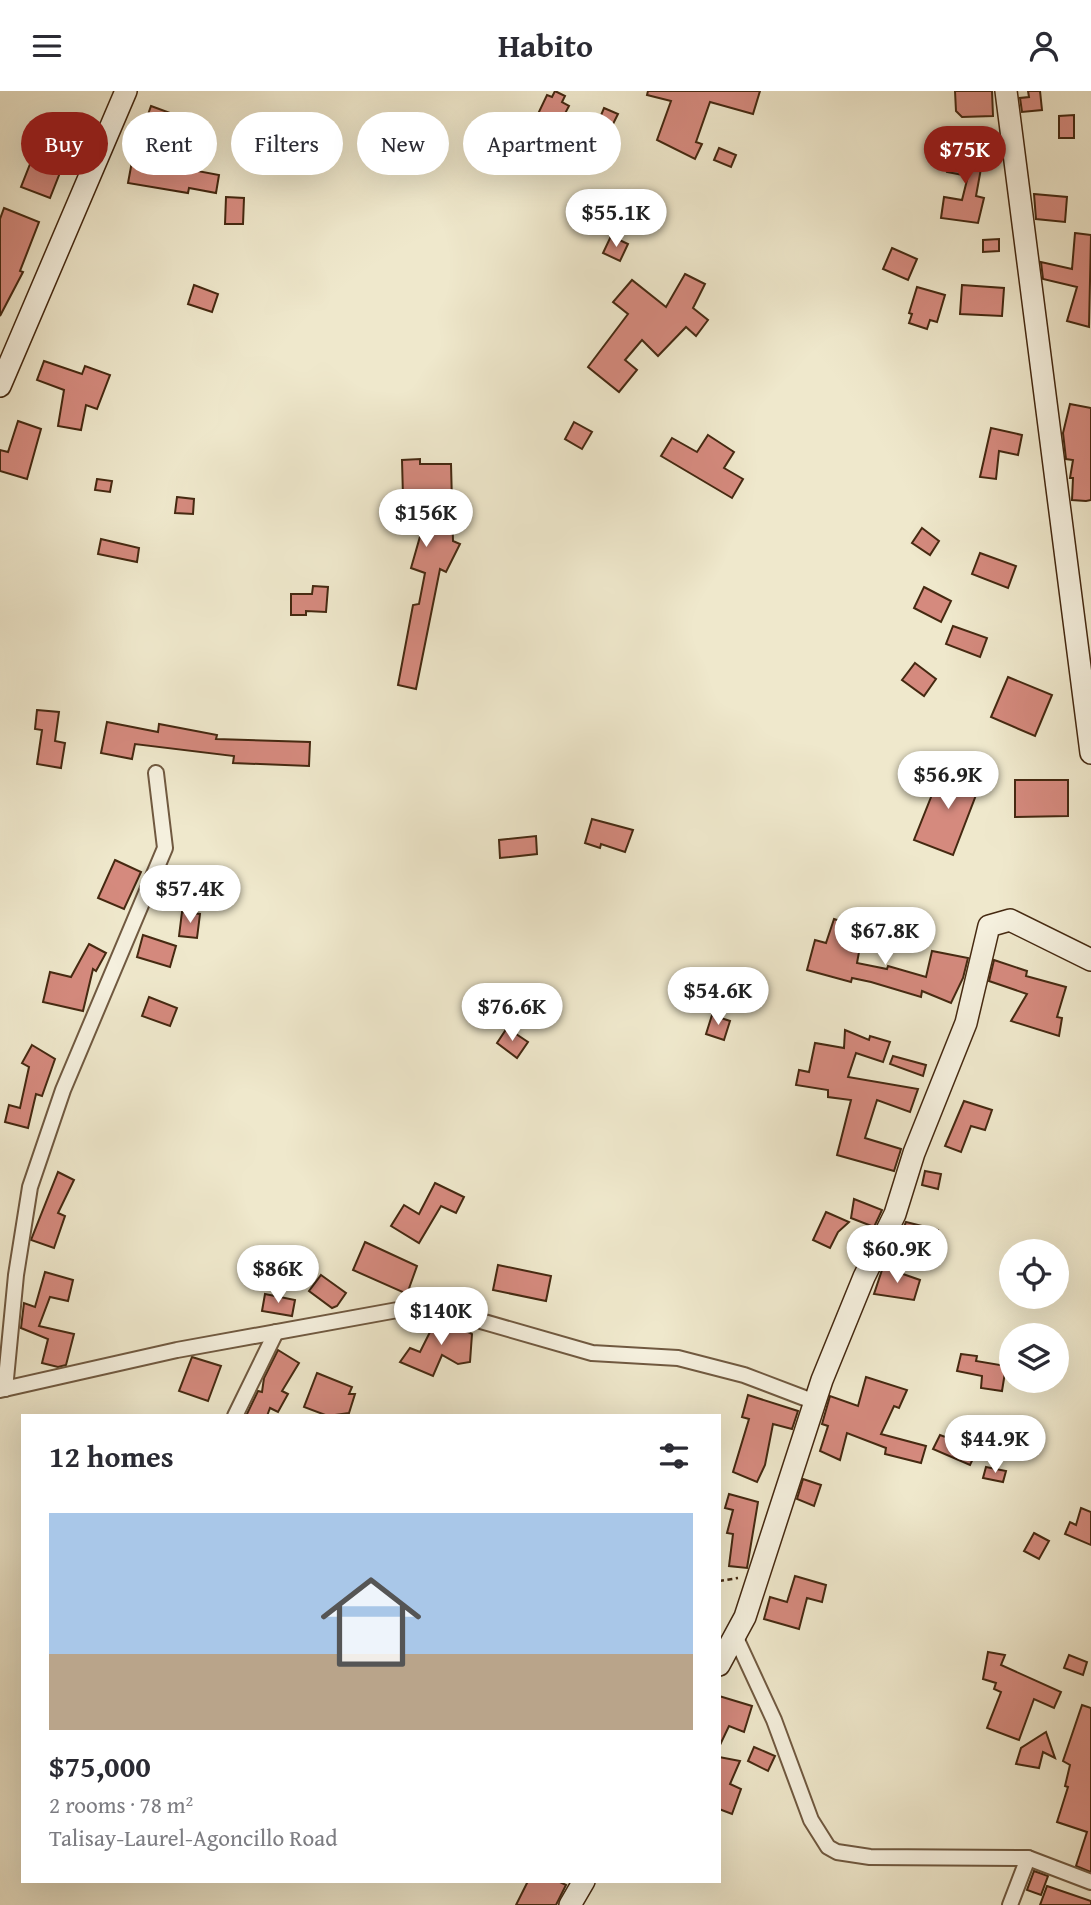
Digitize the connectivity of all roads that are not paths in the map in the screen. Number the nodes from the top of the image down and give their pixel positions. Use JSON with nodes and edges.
{"nodes":[{"id":1,"x":126,"y":91,"type":"edge"},
{"id":2,"x":1006,"y":91,"type":"edge"},
{"id":3,"x":0,"y":386,"type":"edge"},
{"id":4,"x":1091,"y":753,"type":"edge"},
{"id":5,"x":156,"y":773,"type":"dead end"},
{"id":6,"x":1091,"y":960,"type":"edge"},
{"id":7,"x":276,"y":1332,"type":"junction"},
{"id":8,"x":3,"y":1390,"type":"edge"},
{"id":9,"x":815,"y":1402,"type":"junction"},
{"id":10,"x":236,"y":1414,"type":"edge"},
{"id":11,"x":736,"y":1638,"type":"junction"},
{"id":12,"x":721,"y":1662,"type":"edge"},
{"id":13,"x":1028,"y":1858,"type":"junction"},
{"id":14,"x":1091,"y":1882,"type":"edge"},
{"id":15,"x":583,"y":1883,"type":"edge"},
{"id":16,"x":570,"y":1905,"type":"edge"},
{"id":17,"x":1010,"y":1905,"type":"edge"}],
"edges":[{"from":1,"to":3,"type":"main road"},
{"from":2,"to":4,"type":"main road"},
{"from":5,"to":8,"type":"street"},
{"from":6,"to":9,"type":"main road"},
{"from":7,"to":8,"type":"street"},
{"from":7,"to":9,"type":"street"},
{"from":7,"to":10,"type":"street"},
{"from":9,"to":11,"type":"main road"},
{"from":11,"to":12,"type":"main road"},
{"from":11,"to":13,"type":"street"},
{"from":13,"to":14,"type":"street"},
{"from":13,"to":17,"type":"street"},
{"from":15,"to":16,"type":"main road"}]}
